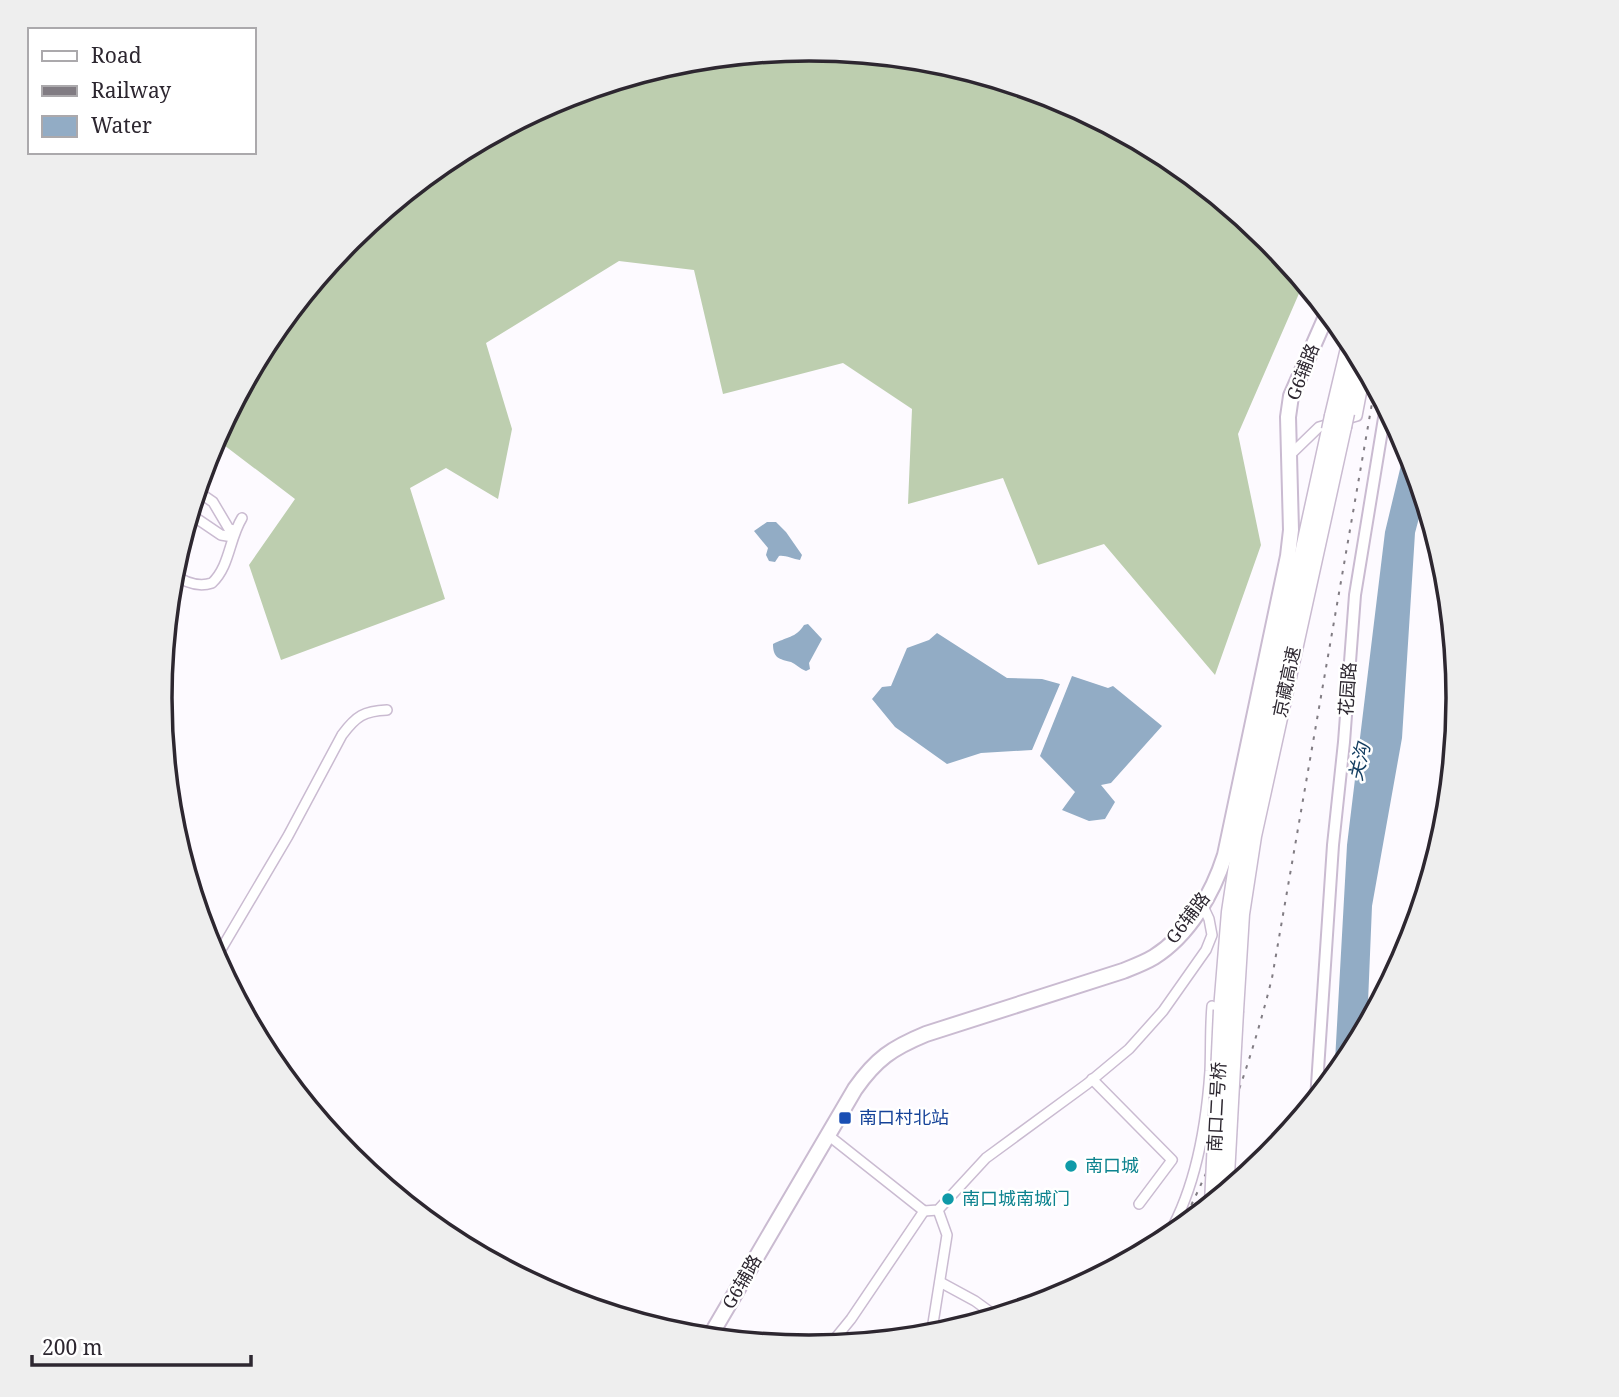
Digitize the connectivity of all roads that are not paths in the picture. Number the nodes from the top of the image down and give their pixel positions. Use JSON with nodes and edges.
{"nodes":[{"id":1,"x":1323,"y":323,"type":"edge"},
{"id":2,"x":1348,"y":359,"type":"edge"},
{"id":3,"x":1355,"y":370,"type":"edge"},
{"id":4,"x":1363,"y":384,"type":"edge"},
{"id":5,"x":1338,"y":421,"type":"junction"},
{"id":6,"x":1383,"y":422,"type":"edge"},
{"id":7,"x":1289,"y":456,"type":"junction"},
{"id":8,"x":205,"y":497,"type":"edge"},
{"id":9,"x":242,"y":519,"type":"dead end"},
{"id":10,"x":198,"y":520,"type":"edge"},
{"id":11,"x":233,"y":534,"type":"junction"},
{"id":12,"x":183,"y":581,"type":"edge"},
{"id":13,"x":387,"y":710,"type":"dead end"},
{"id":14,"x":1202,"y":904,"type":"junction"},
{"id":15,"x":223,"y":945,"type":"edge"},
{"id":16,"x":1223,"y":1009,"type":"junction"},
{"id":17,"x":1092,"y":1079,"type":"junction"},
{"id":18,"x":1317,"y":1083,"type":"edge"},
{"id":19,"x":828,"y":1135,"type":"junction"},
{"id":20,"x":1225,"y":1182,"type":"edge"},
{"id":21,"x":1214,"y":1191,"type":"edge"},
{"id":22,"x":1139,"y":1203,"type":"dead end"},
{"id":23,"x":938,"y":1210,"type":"junction"},
{"id":24,"x":924,"y":1211,"type":"junction"},
{"id":25,"x":1177,"y":1218,"type":"edge"},
{"id":26,"x":940,"y":1282,"type":"junction"},
{"id":27,"x":987,"y":1310,"type":"edge"},
{"id":28,"x":933,"y":1324,"type":"edge"},
{"id":29,"x":715,"y":1328,"type":"edge"},
{"id":30,"x":838,"y":1335,"type":"edge"}],
"edges":[{"from":1,"to":7,"type":"main road","name":"G6辅路"},
{"from":2,"to":5,"type":"highway"},
{"from":3,"to":5,"type":"highway"},
{"from":4,"to":7,"type":"street"},
{"from":5,"to":16,"type":"highway"},
{"from":6,"to":18,"type":"street","name":"花园路"},
{"from":7,"to":14,"type":"main road","name":"G6辅路"},
{"from":8,"to":11,"type":"street"},
{"from":9,"to":11,"type":"street"},
{"from":10,"to":11,"type":"street"},
{"from":11,"to":12,"type":"street"},
{"from":13,"to":15,"type":"street"},
{"from":14,"to":17,"type":"street"},
{"from":14,"to":19,"type":"main road","name":"G6辅路"},
{"from":16,"to":20,"type":"highway","name":"南口二号桥","bridge":true},
{"from":16,"to":21,"type":"highway","name":"南口二号桥","bridge":true},
{"from":16,"to":25,"type":"street"},
{"from":17,"to":22,"type":"street"},
{"from":17,"to":23,"type":"street"},
{"from":19,"to":24,"type":"street"},
{"from":19,"to":29,"type":"main road","name":"G6辅路"},
{"from":23,"to":24,"type":"street"},
{"from":23,"to":26,"type":"street"},
{"from":24,"to":30,"type":"street"},
{"from":26,"to":27,"type":"street"},
{"from":26,"to":28,"type":"street"}]}
